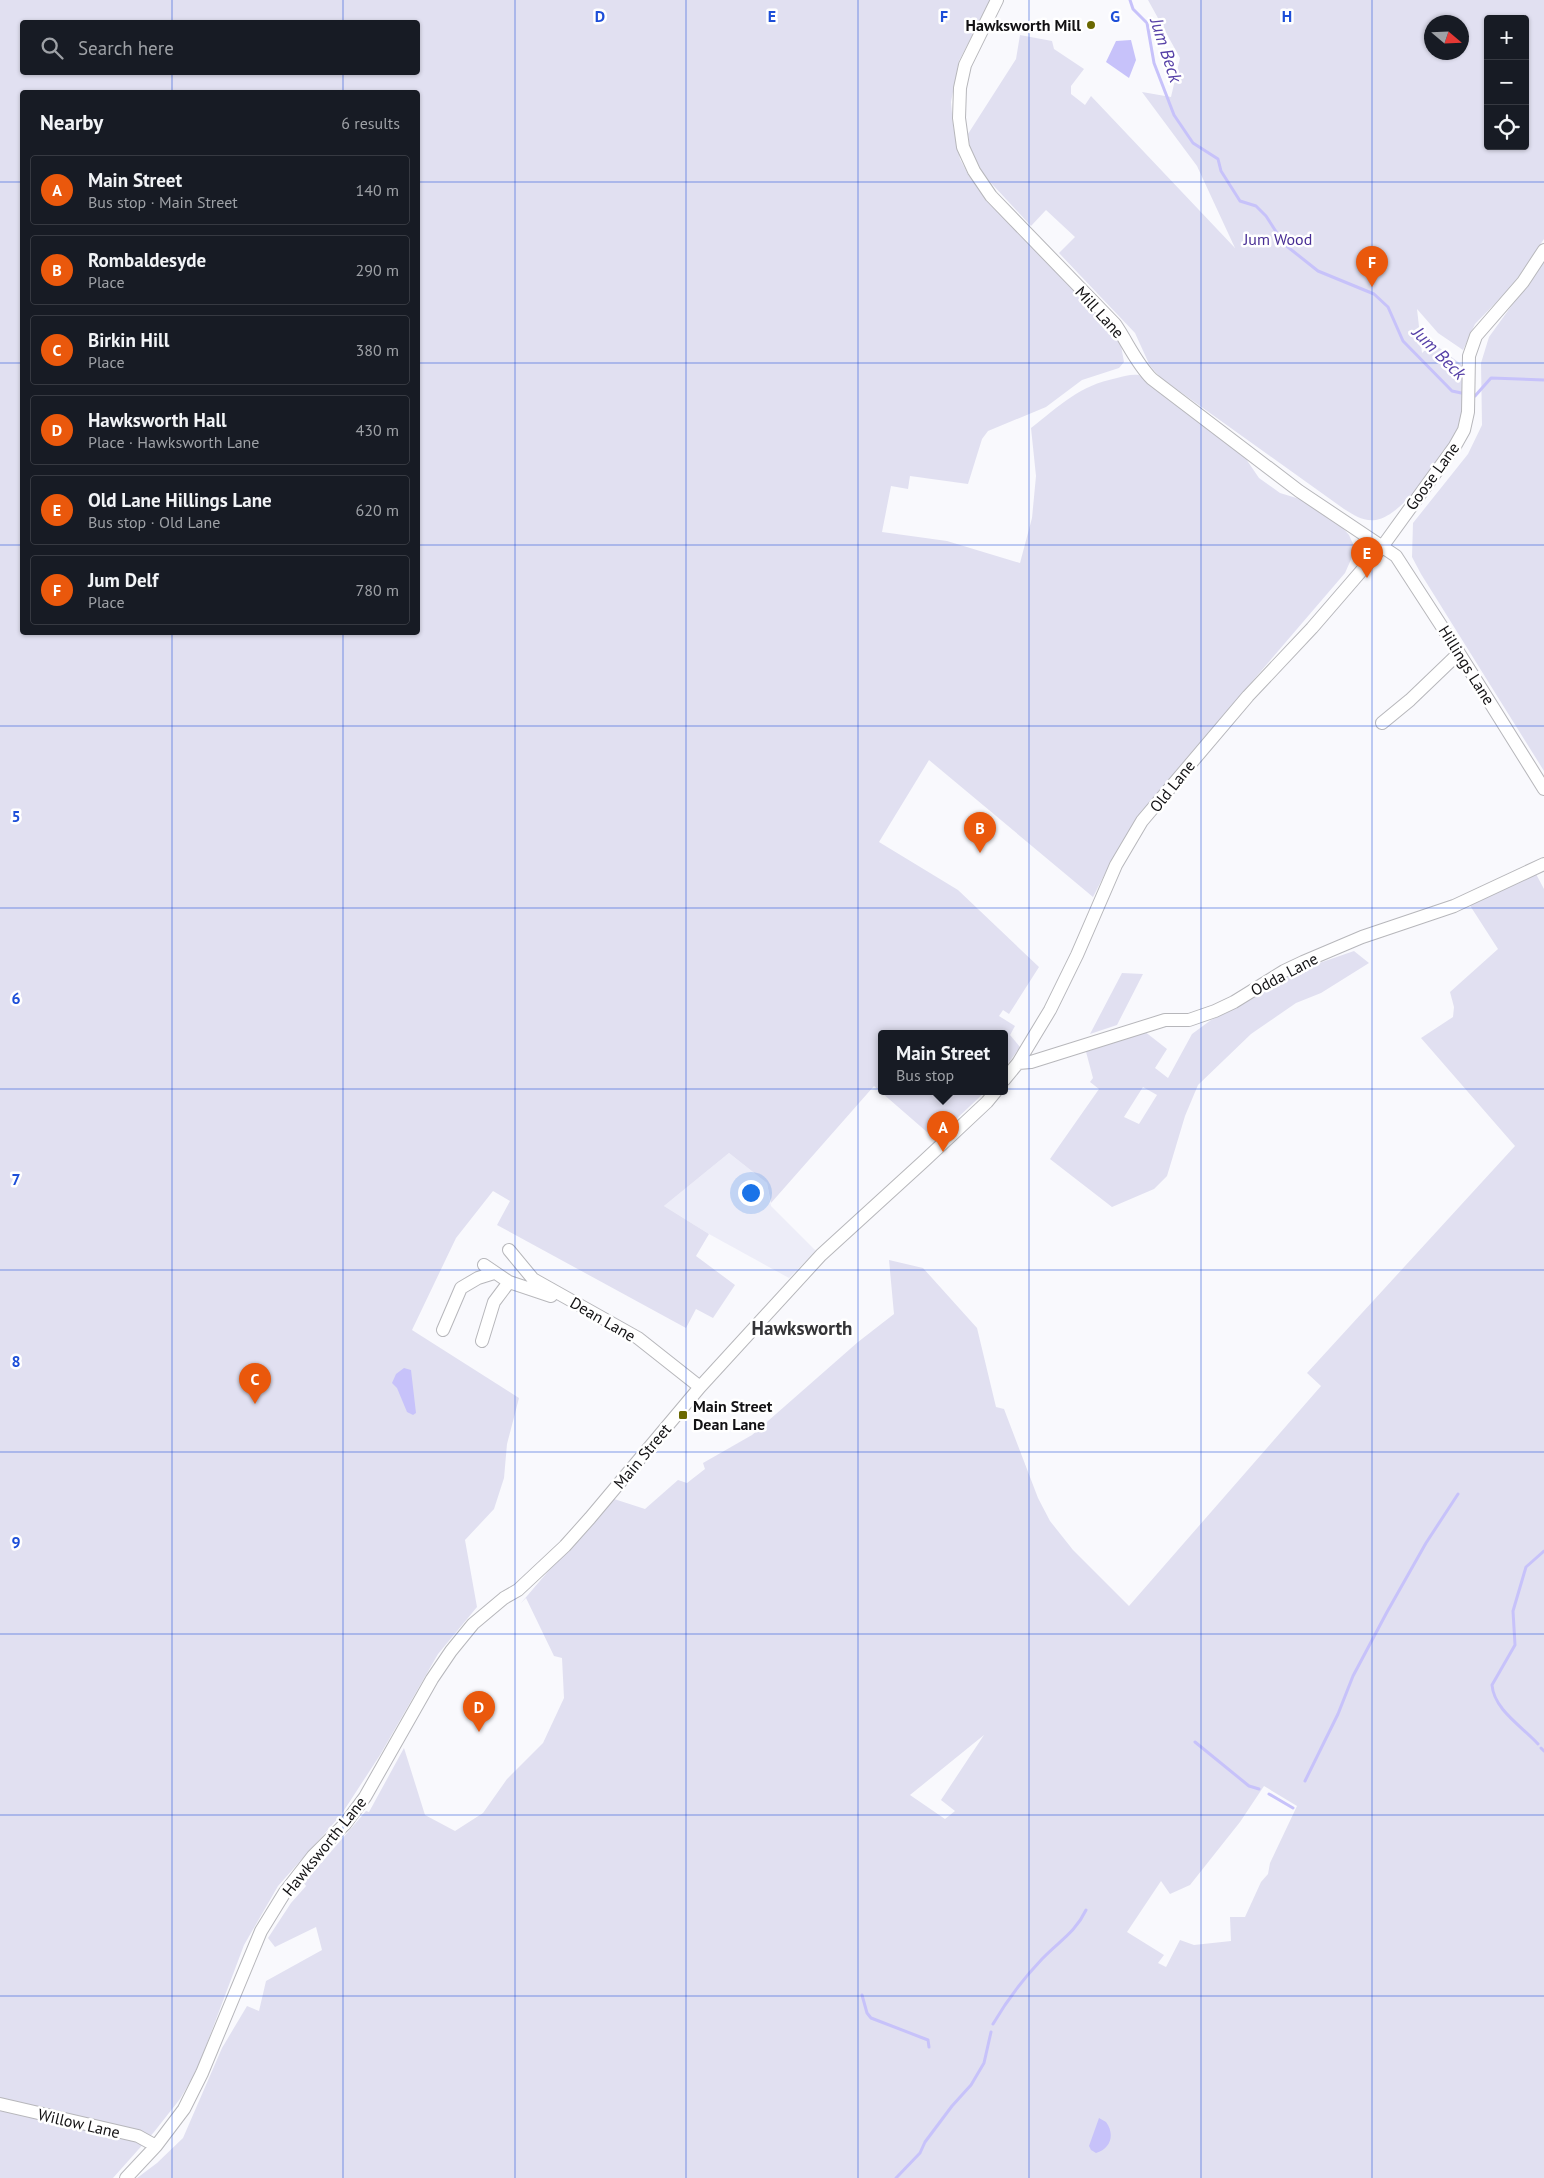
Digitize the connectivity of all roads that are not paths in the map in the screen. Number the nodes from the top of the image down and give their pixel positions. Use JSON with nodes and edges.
{"nodes":[{"id":1,"x":997,"y":0,"type":"edge"},
{"id":2,"x":1544,"y":250,"type":"edge"},
{"id":3,"x":1382,"y":547,"type":"junction"},
{"id":4,"x":1459,"y":652,"type":"junction"},
{"id":5,"x":1382,"y":723,"type":"dead end"},
{"id":6,"x":1544,"y":789,"type":"edge"},
{"id":7,"x":1544,"y":864,"type":"edge"},
{"id":8,"x":1018,"y":1063,"type":"junction"},
{"id":9,"x":1008,"y":1075,"type":"edge"},
{"id":10,"x":993,"y":1095,"type":"edge"},
{"id":11,"x":509,"y":1250,"type":"dead end"},
{"id":12,"x":509,"y":1282,"type":"junction"},
{"id":13,"x":443,"y":1330,"type":"dead end"},
{"id":14,"x":638,"y":1338,"type":"junction"},
{"id":15,"x":482,"y":1341,"type":"dead end"},
{"id":16,"x":700,"y":1387,"type":"junction"},
{"id":17,"x":565,"y":1546,"type":"joint"},
{"id":18,"x":0,"y":2104,"type":"edge"},
{"id":19,"x":156,"y":2146,"type":"junction"},
{"id":20,"x":126,"y":2178,"type":"edge"}],
"edges":[{"from":1,"to":3,"type":"street","name":"Mill Lane"},
{"from":2,"to":3,"type":"street","name":"Goose Lane"},
{"from":3,"to":4,"type":"street","name":"Hillings Lane"},
{"from":3,"to":8,"type":"street","name":"Old Lane"},
{"from":4,"to":5,"type":"street"},
{"from":4,"to":6,"type":"street","name":"Hillings Lane"},
{"from":7,"to":8,"type":"street","name":"Odda Lane"},
{"from":8,"to":9,"type":"street"},
{"from":10,"to":16,"type":"street","name":"Main Street"},
{"from":11,"to":14,"type":"street","name":"Dean Lane"},
{"from":12,"to":13,"type":"street"},
{"from":12,"to":14,"type":"street"},
{"from":12,"to":15,"type":"street"},
{"from":14,"to":16,"type":"street","name":"Dean Lane"},
{"from":16,"to":17,"type":"street","name":"Main Street"},
{"from":17,"to":19,"type":"street","name":"Hawksworth Lane"},
{"from":18,"to":19,"type":"street","name":"Willow Lane"},
{"from":19,"to":20,"type":"street","name":"Hawksworth Lane"}]}
